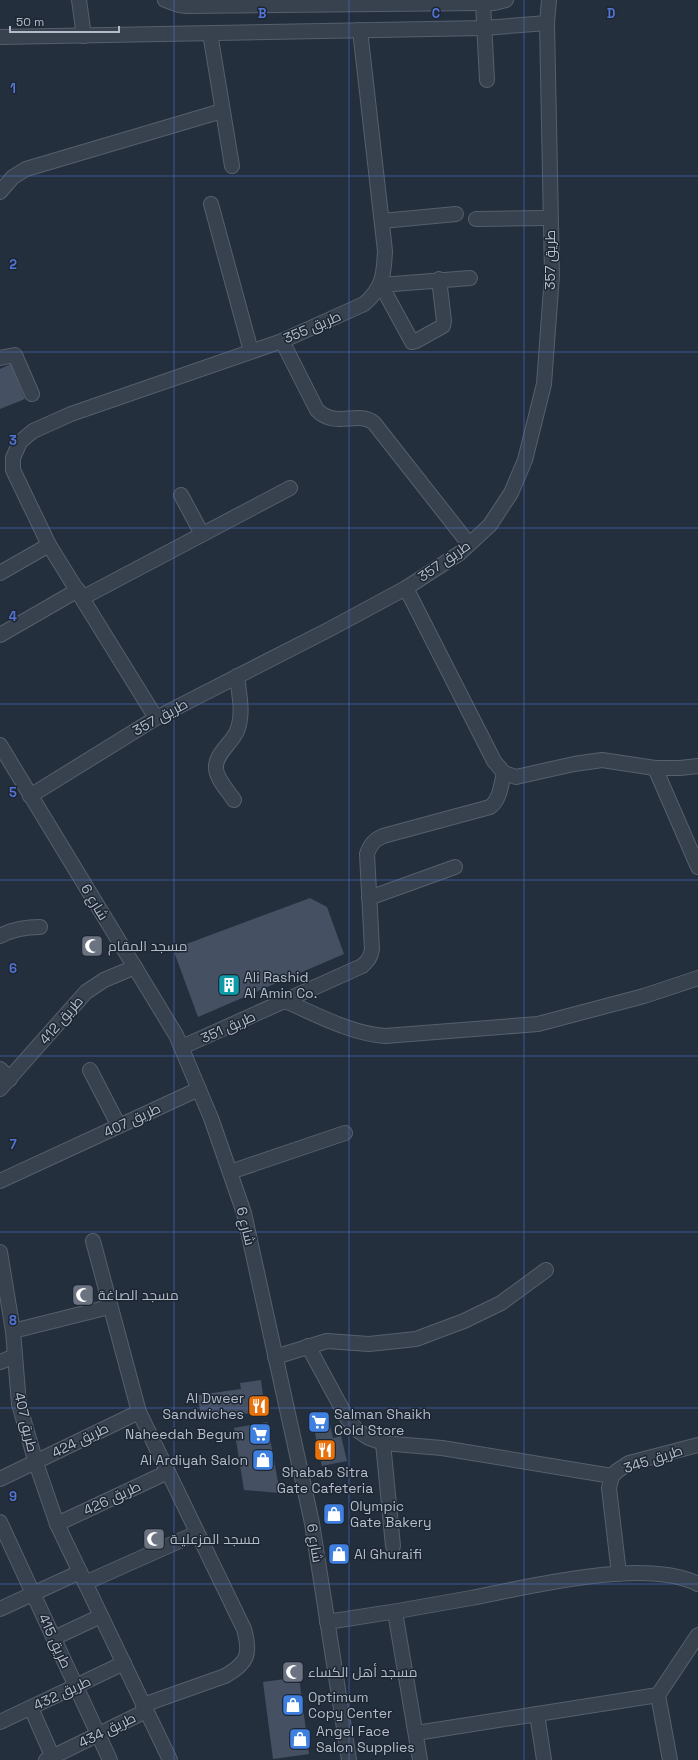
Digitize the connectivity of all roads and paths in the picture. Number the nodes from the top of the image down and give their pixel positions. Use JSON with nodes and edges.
{"nodes":[{"id":1,"x":79,"y":0,"type":"edge"},
{"id":2,"x":165,"y":0,"type":"edge"},
{"id":3,"x":506,"y":0,"type":"edge"},
{"id":4,"x":549,"y":0,"type":"edge"},
{"id":5,"x":483,"y":4,"type":"junction"},
{"id":6,"x":547,"y":23,"type":"junction"},
{"id":7,"x":484,"y":28,"type":"junction"},
{"id":8,"x":360,"y":30,"type":"junction"},
{"id":9,"x":210,"y":32,"type":"junction"},
{"id":10,"x":84,"y":36,"type":"junction"},
{"id":11,"x":0,"y":37,"type":"edge"},
{"id":12,"x":487,"y":80,"type":"dead end"},
{"id":13,"x":222,"y":111,"type":"junction"},
{"id":14,"x":232,"y":166,"type":"dead end"},
{"id":15,"x":0,"y":192,"type":"edge"},
{"id":16,"x":211,"y":204,"type":"dead end"},
{"id":17,"x":456,"y":214,"type":"dead end"},
{"id":18,"x":550,"y":218,"type":"junction"},
{"id":19,"x":476,"y":219,"type":"dead end"},
{"id":20,"x":382,"y":221,"type":"junction"},
{"id":21,"x":470,"y":278,"type":"dead end"},
{"id":22,"x":439,"y":280,"type":"junction"},
{"id":23,"x":381,"y":285,"type":"junction"},
{"id":24,"x":282,"y":340,"type":"junction"},
{"id":25,"x":251,"y":351,"type":"junction"},
{"id":26,"x":0,"y":358,"type":"edge"},
{"id":27,"x":32,"y":394,"type":"dead end"},
{"id":28,"x":290,"y":488,"type":"dead end"},
{"id":29,"x":181,"y":496,"type":"dead end"},
{"id":30,"x":202,"y":534,"type":"junction"},
{"id":31,"x":469,"y":544,"type":"junction"},
{"id":32,"x":49,"y":545,"type":"junction"},
{"id":33,"x":0,"y":573,"type":"edge"},
{"id":34,"x":406,"y":588,"type":"junction"},
{"id":35,"x":80,"y":594,"type":"junction"},
{"id":36,"x":0,"y":635,"type":"edge"},
{"id":37,"x":237,"y":676,"type":"junction"},
{"id":38,"x":156,"y":718,"type":"junction"},
{"id":39,"x":0,"y":745,"type":"edge"},
{"id":40,"x":698,"y":766,"type":"edge"},
{"id":41,"x":655,"y":768,"type":"junction"},
{"id":42,"x":504,"y":774,"type":"junction"},
{"id":43,"x":30,"y":796,"type":"junction"},
{"id":44,"x":234,"y":800,"type":"dead end"},
{"id":45,"x":456,"y":867,"type":"dead end"},
{"id":46,"x":698,"y":867,"type":"edge"},
{"id":47,"x":369,"y":898,"type":"junction"},
{"id":48,"x":40,"y":927,"type":"dead end"},
{"id":49,"x":0,"y":936,"type":"edge"},
{"id":50,"x":135,"y":967,"type":"junction"},
{"id":51,"x":698,"y":978,"type":"edge"},
{"id":52,"x":285,"y":1001,"type":"junction"},
{"id":53,"x":182,"y":1047,"type":"junction"},
{"id":54,"x":90,"y":1070,"type":"dead end"},
{"id":55,"x":3,"y":1079,"type":"edge"},
{"id":56,"x":199,"y":1089,"type":"junction"},
{"id":57,"x":119,"y":1126,"type":"junction"},
{"id":58,"x":345,"y":1133,"type":"dead end"},
{"id":59,"x":230,"y":1172,"type":"junction"},
{"id":60,"x":0,"y":1181,"type":"edge"},
{"id":61,"x":93,"y":1242,"type":"dead end"},
{"id":62,"x":0,"y":1252,"type":"edge"},
{"id":63,"x":546,"y":1270,"type":"dead end"},
{"id":64,"x":2,"y":1277,"type":"edge"},
{"id":65,"x":109,"y":1307,"type":"junction"},
{"id":66,"x":13,"y":1331,"type":"junction"},
{"id":67,"x":308,"y":1346,"type":"junction"},
{"id":68,"x":15,"y":1356,"type":"junction"},
{"id":69,"x":276,"y":1356,"type":"junction"},
{"id":70,"x":0,"y":1362,"type":"edge"},
{"id":71,"x":139,"y":1412,"type":"junction"},
{"id":72,"x":383,"y":1443,"type":"junction"},
{"id":73,"x":698,"y":1445,"type":"edge"},
{"id":74,"x":36,"y":1463,"type":"junction"},
{"id":75,"x":168,"y":1472,"type":"junction"},
{"id":76,"x":612,"y":1476,"type":"junction"},
{"id":77,"x":0,"y":1479,"type":"edge"},
{"id":78,"x":0,"y":1522,"type":"edge"},
{"id":79,"x":57,"y":1524,"type":"junction"},
{"id":80,"x":197,"y":1532,"type":"junction"},
{"id":81,"x":393,"y":1546,"type":"dead end"},
{"id":82,"x":619,"y":1574,"type":"junction"},
{"id":83,"x":82,"y":1577,"type":"junction"},
{"id":84,"x":698,"y":1584,"type":"edge"},
{"id":85,"x":33,"y":1593,"type":"junction"},
{"id":86,"x":0,"y":1609,"type":"edge"},
{"id":87,"x":394,"y":1612,"type":"junction"},
{"id":88,"x":101,"y":1616,"type":"junction"},
{"id":89,"x":327,"y":1622,"type":"junction"},
{"id":90,"x":698,"y":1636,"type":"edge"},
{"id":91,"x":54,"y":1638,"type":"junction"},
{"id":92,"x":124,"y":1663,"type":"junction"},
{"id":93,"x":76,"y":1686,"type":"junction"},
{"id":94,"x":658,"y":1694,"type":"junction"},
{"id":95,"x":31,"y":1708,"type":"junction"},
{"id":96,"x":145,"y":1708,"type":"junction"},
{"id":97,"x":537,"y":1714,"type":"junction"},
{"id":98,"x":0,"y":1722,"type":"edge"},
{"id":99,"x":416,"y":1733,"type":"junction"},
{"id":100,"x":98,"y":1734,"type":"junction"},
{"id":101,"x":51,"y":1759,"type":"edge"},
{"id":102,"x":165,"y":1759,"type":"edge"},
{"id":103,"x":110,"y":1760,"type":"edge"},
{"id":104,"x":349,"y":1760,"type":"edge"},
{"id":105,"x":420,"y":1760,"type":"edge"},
{"id":106,"x":544,"y":1760,"type":"edge"},
{"id":107,"x":670,"y":1760,"type":"edge"}],
"edges":[{"from":1,"to":10,"type":"street"},
{"from":2,"to":5,"type":"street"},
{"from":3,"to":5,"type":"street"},
{"from":4,"to":6,"type":"street","name":"طريق 357"},
{"from":5,"to":7,"type":"street"},
{"from":6,"to":7,"type":"street"},
{"from":6,"to":18,"type":"street","name":"طريق 357"},
{"from":7,"to":8,"type":"street"},
{"from":7,"to":12,"type":"street"},
{"from":8,"to":9,"type":"street"},
{"from":8,"to":20,"type":"street"},
{"from":9,"to":10,"type":"street"},
{"from":9,"to":13,"type":"street"},
{"from":10,"to":11,"type":"street"},
{"from":13,"to":14,"type":"street"},
{"from":13,"to":15,"type":"street"},
{"from":16,"to":25,"type":"street"},
{"from":17,"to":20,"type":"street"},
{"from":18,"to":19,"type":"street"},
{"from":18,"to":31,"type":"street","name":"طريق 357"},
{"from":20,"to":23,"type":"street"},
{"from":21,"to":22,"type":"street"},
{"from":22,"to":23,"type":"street"},
{"from":22,"to":23,"type":"street"},
{"from":23,"to":24,"type":"street","name":"طريق 355"},
{"from":24,"to":25,"type":"street","name":"طريق 355"},
{"from":24,"to":31,"type":"street"},
{"from":25,"to":32,"type":"street","name":"طريق 355"},
{"from":26,"to":27,"type":"street"},
{"from":28,"to":30,"type":"street"},
{"from":29,"to":30,"type":"street"},
{"from":30,"to":35,"type":"street"},
{"from":31,"to":34,"type":"street","name":"طريق 357"},
{"from":32,"to":33,"type":"street"},
{"from":32,"to":35,"type":"street"},
{"from":34,"to":37,"type":"street","name":"طريق 357"},
{"from":34,"to":42,"type":"street"},
{"from":35,"to":36,"type":"street"},
{"from":35,"to":38,"type":"street"},
{"from":37,"to":38,"type":"street","name":"طريق 357"},
{"from":37,"to":44,"type":"street"},
{"from":38,"to":43,"type":"street","name":"طريق 357"},
{"from":39,"to":43,"type":"street","name":"شارع 6"},
{"from":40,"to":41,"type":"street"},
{"from":41,"to":42,"type":"street"},
{"from":41,"to":46,"type":"street"},
{"from":42,"to":47,"type":"street","name":"طريق 351"},
{"from":43,"to":50,"type":"street","name":"شارع 6"},
{"from":45,"to":47,"type":"street"},
{"from":47,"to":52,"type":"street","name":"طريق 351"},
{"from":48,"to":49,"type":"street"},
{"from":50,"to":53,"type":"street","name":"شارع 6"},
{"from":50,"to":55,"type":"street","name":"طريق 412"},
{"from":51,"to":52,"type":"street"},
{"from":52,"to":53,"type":"street","name":"طريق 351"},
{"from":53,"to":56,"type":"street","name":"شارع 6"},
{"from":54,"to":57,"type":"street"},
{"from":56,"to":57,"type":"street","name":"طريق 407"},
{"from":56,"to":59,"type":"street","name":"شارع 6"},
{"from":57,"to":60,"type":"street","name":"طريق 407"},
{"from":58,"to":59,"type":"street"},
{"from":59,"to":69,"type":"street","name":"شارع 6"},
{"from":61,"to":65,"type":"street","name":"طريق 434"},
{"from":62,"to":64,"type":"street","name":"طريق 407"},
{"from":63,"to":67,"type":"street"},
{"from":64,"to":66,"type":"street","name":"طريق 407"},
{"from":65,"to":66,"type":"street"},
{"from":65,"to":71,"type":"street","name":"طريق 434"},
{"from":66,"to":68,"type":"street","name":"طريق 407"},
{"from":67,"to":69,"type":"street"},
{"from":67,"to":72,"type":"street"},
{"from":68,"to":70,"type":"street"},
{"from":68,"to":74,"type":"street","name":"طريق 407"},
{"from":69,"to":89,"type":"street","name":"شارع 6"},
{"from":71,"to":74,"type":"street","name":"طريق 424"},
{"from":71,"to":75,"type":"street","name":"طريق 434"},
{"from":72,"to":76,"type":"street"},
{"from":72,"to":81,"type":"street"},
{"from":73,"to":76,"type":"street","name":"طريق 345"},
{"from":74,"to":77,"type":"street","name":"طريق 424"},
{"from":74,"to":79,"type":"street","name":"طريق 407"},
{"from":75,"to":79,"type":"street","name":"طريق 426"},
{"from":75,"to":80,"type":"street","name":"طريق 434"},
{"from":76,"to":82,"type":"street","name":"طريق 345"},
{"from":78,"to":85,"type":"street","name":"طريق 415"},
{"from":79,"to":83,"type":"street","name":"طريق 407"},
{"from":80,"to":83,"type":"street"},
{"from":80,"to":96,"type":"street","name":"طريق 434"},
{"from":82,"to":84,"type":"street"},
{"from":82,"to":87,"type":"street"},
{"from":83,"to":85,"type":"street"},
{"from":83,"to":88,"type":"street","name":"طريق 407"},
{"from":85,"to":86,"type":"street"},
{"from":85,"to":91,"type":"street","name":"طريق 415"},
{"from":87,"to":89,"type":"street"},
{"from":87,"to":99,"type":"street"},
{"from":88,"to":91,"type":"street"},
{"from":88,"to":92,"type":"street","name":"طريق 407"},
{"from":89,"to":104,"type":"street","name":"شارع 6"},
{"from":90,"to":94,"type":"street"},
{"from":91,"to":93,"type":"street","name":"طريق 415"},
{"from":92,"to":93,"type":"street","name":"طريق 432"},
{"from":92,"to":96,"type":"street","name":"طريق 407"},
{"from":93,"to":95,"type":"street","name":"طريق 432"},
{"from":93,"to":100,"type":"street","name":"طريق 415"},
{"from":94,"to":97,"type":"street"},
{"from":94,"to":107,"type":"street"},
{"from":95,"to":98,"type":"street","name":"طريق 432"},
{"from":95,"to":101,"type":"street"},
{"from":96,"to":100,"type":"street","name":"طريق 434"},
{"from":96,"to":102,"type":"street","name":"طريق 407"},
{"from":97,"to":99,"type":"street"},
{"from":97,"to":106,"type":"street"},
{"from":99,"to":105,"type":"street"},
{"from":100,"to":101,"type":"street","name":"طريق 434"},
{"from":100,"to":103,"type":"street","name":"طريق 415"}]}
